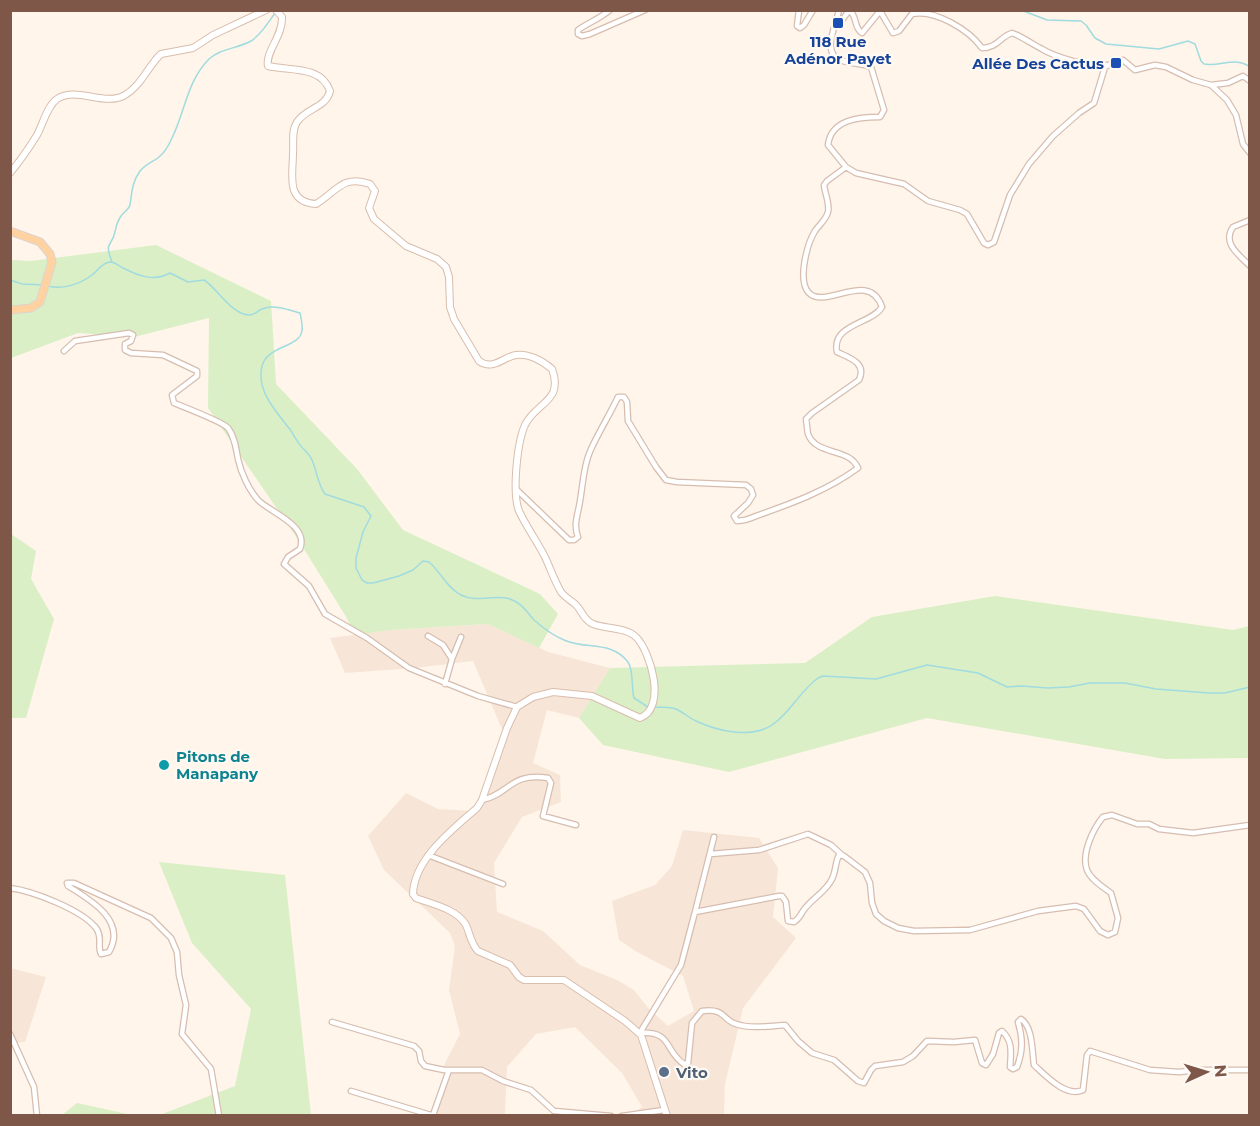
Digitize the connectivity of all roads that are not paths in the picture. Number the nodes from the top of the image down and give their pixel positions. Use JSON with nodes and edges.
{"nodes":[{"id":1,"x":266,"y":10,"type":"edge"},
{"id":2,"x":276,"y":10,"type":"edge"},
{"id":3,"x":610,"y":10,"type":"edge"},
{"id":4,"x":645,"y":10,"type":"edge"},
{"id":5,"x":799,"y":10,"type":"edge"},
{"id":6,"x":813,"y":10,"type":"edge"},
{"id":7,"x":839,"y":10,"type":"edge"},
{"id":8,"x":835,"y":23,"type":"junction"},
{"id":9,"x":1116,"y":61,"type":"junction"},
{"id":10,"x":1250,"y":81,"type":"edge"},
{"id":11,"x":1211,"y":85,"type":"junction"},
{"id":12,"x":1250,"y":153,"type":"edge"},
{"id":13,"x":846,"y":167,"type":"junction"},
{"id":14,"x":10,"y":172,"type":"edge"},
{"id":15,"x":1250,"y":220,"type":"edge"},
{"id":16,"x":10,"y":231,"type":"edge"},
{"id":17,"x":1250,"y":266,"type":"edge"},
{"id":18,"x":10,"y":310,"type":"edge"},
{"id":19,"x":64,"y":351,"type":"dead end"},
{"id":20,"x":516,"y":489,"type":"junction"},
{"id":21,"x":428,"y":636,"type":"dead end"},
{"id":22,"x":460,"y":637,"type":"dead end"},
{"id":23,"x":452,"y":659,"type":"junction"},
{"id":24,"x":445,"y":684,"type":"junction"},
{"id":25,"x":517,"y":707,"type":"junction"},
{"id":26,"x":482,"y":800,"type":"junction"},
{"id":27,"x":576,"y":825,"type":"dead end"},
{"id":28,"x":1250,"y":825,"type":"edge"},
{"id":29,"x":714,"y":837,"type":"dead end"},
{"id":30,"x":710,"y":854,"type":"junction"},
{"id":31,"x":428,"y":855,"type":"junction"},
{"id":32,"x":842,"y":855,"type":"junction"},
{"id":33,"x":503,"y":884,"type":"dead end"},
{"id":34,"x":10,"y":888,"type":"edge"},
{"id":35,"x":695,"y":912,"type":"junction"},
{"id":36,"x":332,"y":1022,"type":"dead end"},
{"id":37,"x":10,"y":1034,"type":"edge"},
{"id":38,"x":640,"y":1034,"type":"junction"},
{"id":39,"x":448,"y":1070,"type":"junction"},
{"id":40,"x":1250,"y":1070,"type":"edge"},
{"id":41,"x":351,"y":1091,"type":"dead end"},
{"id":42,"x":665,"y":1113,"type":"edge"},
{"id":43,"x":433,"y":1115,"type":"edge"},
{"id":44,"x":37,"y":1116,"type":"edge"},
{"id":45,"x":219,"y":1116,"type":"edge"},
{"id":46,"x":611,"y":1116,"type":"edge"},
{"id":47,"x":622,"y":1116,"type":"edge"}],
"edges":[{"from":1,"to":14,"type":"main road"},
{"from":2,"to":20,"type":"main road"},
{"from":3,"to":4,"type":"street"},
{"from":5,"to":6,"type":"street"},
{"from":7,"to":8,"type":"street"},
{"from":8,"to":9,"type":"street"},
{"from":8,"to":13,"type":"street"},
{"from":9,"to":11,"type":"street"},
{"from":9,"to":13,"type":"street"},
{"from":10,"to":11,"type":"street"},
{"from":11,"to":12,"type":"street"},
{"from":13,"to":20,"type":"street"},
{"from":15,"to":17,"type":"street"},
{"from":16,"to":18,"type":"main road"},
{"from":19,"to":24,"type":"street"},
{"from":20,"to":25,"type":"main road"},
{"from":21,"to":23,"type":"street"},
{"from":22,"to":23,"type":"street"},
{"from":23,"to":24,"type":"street"},
{"from":24,"to":25,"type":"street"},
{"from":25,"to":26,"type":"main road"},
{"from":26,"to":27,"type":"street"},
{"from":26,"to":31,"type":"main road"},
{"from":28,"to":32,"type":"street"},
{"from":29,"to":30,"type":"street"},
{"from":30,"to":32,"type":"street"},
{"from":30,"to":35,"type":"street"},
{"from":31,"to":33,"type":"street"},
{"from":31,"to":38,"type":"main road"},
{"from":32,"to":35,"type":"street"},
{"from":34,"to":45,"type":"street"},
{"from":35,"to":38,"type":"street"},
{"from":36,"to":39,"type":"street"},
{"from":37,"to":44,"type":"street"},
{"from":38,"to":40,"type":"street"},
{"from":38,"to":42,"type":"main road"},
{"from":39,"to":43,"type":"street"},
{"from":39,"to":46,"type":"street"},
{"from":41,"to":43,"type":"street"},
{"from":42,"to":47,"type":"street"}]}
